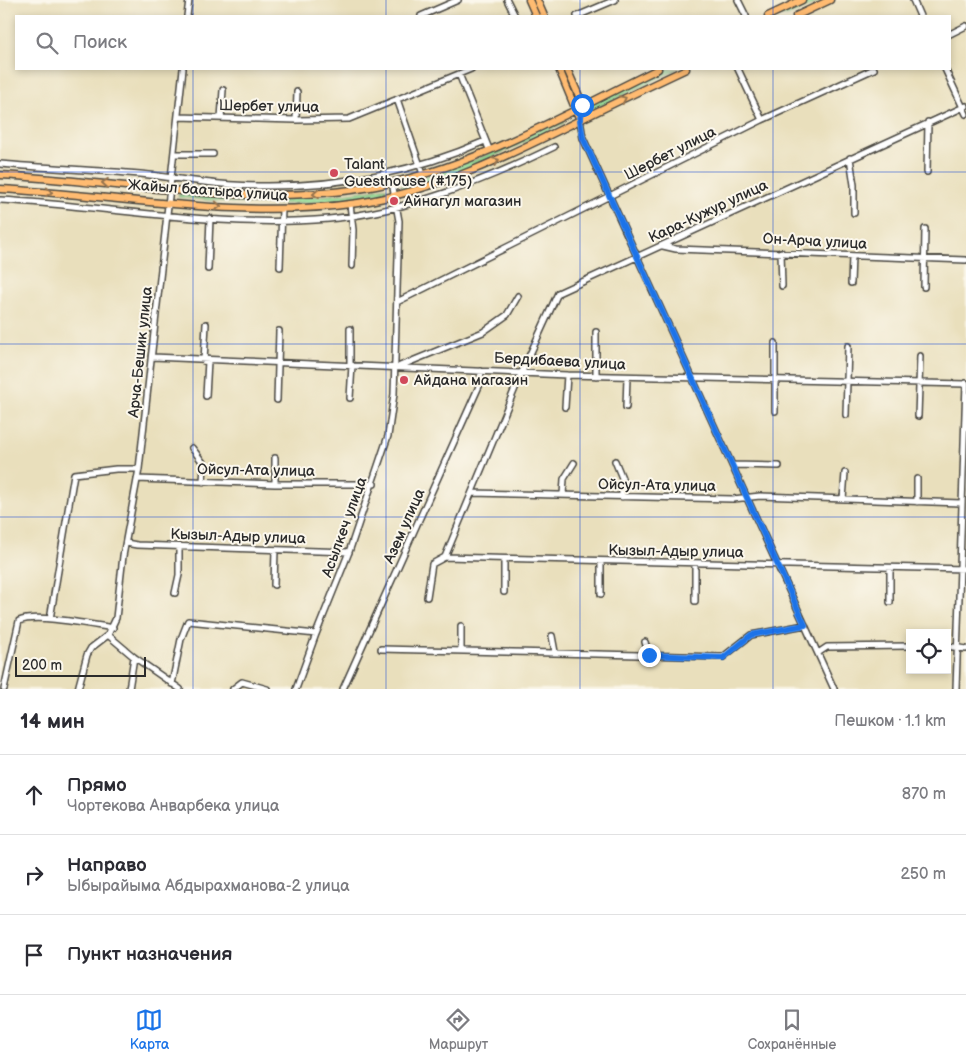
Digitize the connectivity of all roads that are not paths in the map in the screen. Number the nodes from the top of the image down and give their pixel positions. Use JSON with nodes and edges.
{"nodes":[{"id":1,"x":189,"y":0,"type":"edge"},
{"id":2,"x":458,"y":0,"type":"edge"},
{"id":3,"x":507,"y":0,"type":"edge"},
{"id":4,"x":529,"y":0,"type":"edge"},
{"id":5,"x":537,"y":0,"type":"edge"},
{"id":6,"x":616,"y":0,"type":"edge"},
{"id":7,"x":738,"y":0,"type":"edge"},
{"id":8,"x":802,"y":0,"type":"edge"},
{"id":9,"x":830,"y":0,"type":"edge"},
{"id":10,"x":913,"y":0,"type":"edge"},
{"id":11,"x":187,"y":15,"type":"edge"},
{"id":12,"x":422,"y":15,"type":"edge"},
{"id":13,"x":514,"y":15,"type":"edge"},
{"id":14,"x":536,"y":15,"type":"edge"},
{"id":15,"x":544,"y":15,"type":"edge"},
{"id":16,"x":579,"y":15,"type":"edge"},
{"id":17,"x":746,"y":15,"type":"edge"},
{"id":18,"x":770,"y":15,"type":"edge"},
{"id":19,"x":798,"y":15,"type":"edge"},
{"id":20,"x":920,"y":15,"type":"edge"},
{"id":21,"x":966,"y":26,"type":"edge"},
{"id":22,"x":951,"y":34,"type":"edge"},
{"id":23,"x":183,"y":70,"type":"edge"},
{"id":24,"x":469,"y":70,"type":"edge"},
{"id":25,"x":560,"y":70,"type":"edge"},
{"id":26,"x":567,"y":70,"type":"edge"},
{"id":27,"x":656,"y":70,"type":"edge"},
{"id":28,"x":684,"y":70,"type":"edge"},
{"id":29,"x":738,"y":70,"type":"edge"},
{"id":30,"x":872,"y":70,"type":"edge"},
{"id":31,"x":946,"y":70,"type":"edge"},
{"id":32,"x":459,"y":74,"type":"junction"},
{"id":33,"x":223,"y":90,"type":"dead end"},
{"id":34,"x":296,"y":92,"type":"dead end"},
{"id":35,"x":397,"y":99,"type":"junction"},
{"id":36,"x":579,"y":106,"type":"junction"},
{"id":37,"x":964,"y":106,"type":"edge"},
{"id":38,"x":966,"y":114,"type":"edge"},
{"id":39,"x":178,"y":117,"type":"junction"},
{"id":40,"x":221,"y":118,"type":"junction"},
{"id":41,"x":296,"y":120,"type":"junction"},
{"id":42,"x":580,"y":120,"type":"junction"},
{"id":43,"x":762,"y":120,"type":"junction"},
{"id":44,"x":928,"y":122,"type":"junction"},
{"id":45,"x":485,"y":141,"type":"junction"},
{"id":46,"x":530,"y":145,"type":"junction"},
{"id":47,"x":554,"y":147,"type":"dead end"},
{"id":48,"x":489,"y":149,"type":"junction"},
{"id":49,"x":175,"y":154,"type":"junction"},
{"id":50,"x":213,"y":154,"type":"dead end"},
{"id":51,"x":535,"y":156,"type":"junction"},
{"id":52,"x":850,"y":158,"type":"junction"},
{"id":53,"x":0,"y":164,"type":"edge"},
{"id":54,"x":421,"y":165,"type":"junction"},
{"id":55,"x":927,"y":172,"type":"dead end"},
{"id":56,"x":424,"y":174,"type":"junction"},
{"id":57,"x":0,"y":175,"type":"edge"},
{"id":58,"x":172,"y":178,"type":"junction"},
{"id":59,"x":392,"y":182,"type":"junction"},
{"id":60,"x":0,"y":189,"type":"edge"},
{"id":61,"x":171,"y":189,"type":"junction"},
{"id":62,"x":395,"y":195,"type":"junction"},
{"id":63,"x":610,"y":197,"type":"junction"},
{"id":64,"x":0,"y":200,"type":"edge"},
{"id":65,"x":170,"y":202,"type":"junction"},
{"id":66,"x":350,"y":204,"type":"junction"},
{"id":67,"x":397,"y":207,"type":"junction"},
{"id":68,"x":282,"y":209,"type":"junction"},
{"id":69,"x":854,"y":213,"type":"dead end"},
{"id":70,"x":168,"y":214,"type":"junction"},
{"id":71,"x":352,"y":216,"type":"junction"},
{"id":72,"x":210,"y":218,"type":"junction"},
{"id":73,"x":282,"y":221,"type":"junction"},
{"id":74,"x":925,"y":229,"type":"dead end"},
{"id":75,"x":663,"y":246,"type":"junction"},
{"id":76,"x":781,"y":252,"type":"junction"},
{"id":77,"x":852,"y":256,"type":"junction"},
{"id":78,"x":638,"y":258,"type":"junction"},
{"id":79,"x":924,"y":258,"type":"junction"},
{"id":80,"x":966,"y":260,"type":"edge"},
{"id":81,"x":352,"y":266,"type":"dead end"},
{"id":82,"x":280,"y":267,"type":"dead end"},
{"id":83,"x":208,"y":269,"type":"dead end"},
{"id":84,"x":851,"y":283,"type":"dead end"},
{"id":85,"x":782,"y":286,"type":"dead end"},
{"id":86,"x":924,"y":288,"type":"dead end"},
{"id":87,"x":518,"y":296,"type":"dead end"},
{"id":88,"x":397,"y":302,"type":"junction"},
{"id":89,"x":206,"y":324,"type":"dead end"},
{"id":90,"x":350,"y":329,"type":"dead end"},
{"id":91,"x":279,"y":331,"type":"dead end"},
{"id":92,"x":596,"y":332,"type":"dead end"},
{"id":93,"x":775,"y":343,"type":"dead end"},
{"id":94,"x":848,"y":346,"type":"dead end"},
{"id":95,"x":920,"y":356,"type":"dead end"},
{"id":96,"x":153,"y":357,"type":"junction"},
{"id":97,"x":206,"y":361,"type":"junction"},
{"id":98,"x":278,"y":363,"type":"junction"},
{"id":99,"x":351,"y":365,"type":"junction"},
{"id":100,"x":395,"y":368,"type":"junction"},
{"id":101,"x":480,"y":370,"type":"junction"},
{"id":102,"x":521,"y":374,"type":"junction"},
{"id":103,"x":567,"y":375,"type":"junction"},
{"id":104,"x":596,"y":376,"type":"junction"},
{"id":105,"x":627,"y":377,"type":"junction"},
{"id":106,"x":693,"y":379,"type":"junction"},
{"id":107,"x":775,"y":380,"type":"junction"},
{"id":108,"x":848,"y":382,"type":"junction"},
{"id":109,"x":921,"y":383,"type":"junction"},
{"id":110,"x":966,"y":384,"type":"edge"},
{"id":111,"x":206,"y":396,"type":"dead end"},
{"id":112,"x":350,"y":398,"type":"dead end"},
{"id":113,"x":276,"y":400,"type":"dead end"},
{"id":114,"x":565,"y":407,"type":"dead end"},
{"id":115,"x":626,"y":407,"type":"dead end"},
{"id":116,"x":775,"y":411,"type":"dead end"},
{"id":117,"x":846,"y":416,"type":"dead end"},
{"id":118,"x":918,"y":416,"type":"dead end"},
{"id":119,"x":192,"y":448,"type":"dead end"},
{"id":120,"x":275,"y":458,"type":"dead end"},
{"id":121,"x":615,"y":461,"type":"dead end"},
{"id":122,"x":574,"y":463,"type":"dead end"},
{"id":123,"x":732,"y":465,"type":"junction"},
{"id":124,"x":779,"y":466,"type":"dead end"},
{"id":125,"x":139,"y":468,"type":"junction"},
{"id":126,"x":845,"y":473,"type":"dead end"},
{"id":127,"x":138,"y":479,"type":"junction"},
{"id":128,"x":917,"y":479,"type":"dead end"},
{"id":129,"x":203,"y":482,"type":"junction"},
{"id":130,"x":275,"y":484,"type":"junction"},
{"id":131,"x":374,"y":484,"type":"junction"},
{"id":132,"x":472,"y":493,"type":"junction"},
{"id":133,"x":563,"y":495,"type":"junction"},
{"id":134,"x":622,"y":497,"type":"junction"},
{"id":135,"x":746,"y":498,"type":"junction"},
{"id":136,"x":844,"y":499,"type":"junction"},
{"id":137,"x":917,"y":502,"type":"junction"},
{"id":138,"x":962,"y":503,"type":"junction"},
{"id":139,"x":126,"y":543,"type":"junction"},
{"id":140,"x":179,"y":547,"type":"junction"},
{"id":141,"x":276,"y":550,"type":"junction"},
{"id":142,"x":350,"y":552,"type":"junction"},
{"id":143,"x":445,"y":558,"type":"junction"},
{"id":144,"x":504,"y":559,"type":"junction"},
{"id":145,"x":601,"y":563,"type":"junction"},
{"id":146,"x":695,"y":564,"type":"junction"},
{"id":147,"x":778,"y":566,"type":"junction"},
{"id":148,"x":890,"y":568,"type":"junction"},
{"id":149,"x":959,"y":569,"type":"junction"},
{"id":150,"x":966,"y":569,"type":"edge"},
{"id":151,"x":274,"y":585,"type":"dead end"},
{"id":152,"x":504,"y":592,"type":"dead end"},
{"id":153,"x":176,"y":594,"type":"dead end"},
{"id":154,"x":601,"y":594,"type":"dead end"},
{"id":155,"x":427,"y":597,"type":"dead end"},
{"id":156,"x":695,"y":600,"type":"dead end"},
{"id":157,"x":890,"y":602,"type":"dead end"},
{"id":158,"x":50,"y":619,"type":"junction"},
{"id":159,"x":805,"y":625,"type":"junction"},
{"id":160,"x":461,"y":626,"type":"dead end"},
{"id":161,"x":113,"y":628,"type":"junction"},
{"id":162,"x":316,"y":634,"type":"junction"},
{"id":163,"x":108,"y":635,"type":"junction"},
{"id":164,"x":552,"y":636,"type":"dead end"},
{"id":165,"x":644,"y":642,"type":"dead end"},
{"id":166,"x":906,"y":646,"type":"edge"},
{"id":167,"x":951,"y":647,"type":"edge"},
{"id":168,"x":381,"y":648,"type":"dead end"},
{"id":169,"x":957,"y":648,"type":"junction"},
{"id":170,"x":966,"y":649,"type":"edge"},
{"id":171,"x":461,"y":650,"type":"junction"},
{"id":172,"x":555,"y":652,"type":"junction"},
{"id":173,"x":818,"y":653,"type":"junction"},
{"id":174,"x":649,"y":655,"type":"junction"},
{"id":175,"x":134,"y":657,"type":"junction"},
{"id":176,"x":172,"y":684,"type":"junction"},
{"id":177,"x":4,"y":689,"type":"edge"},
{"id":178,"x":78,"y":689,"type":"edge"},
{"id":179,"x":129,"y":689,"type":"edge"},
{"id":180,"x":180,"y":689,"type":"edge"},
{"id":181,"x":233,"y":689,"type":"edge"},
{"id":182,"x":267,"y":689,"type":"edge"},
{"id":183,"x":296,"y":689,"type":"edge"},
{"id":184,"x":343,"y":689,"type":"edge"},
{"id":185,"x":834,"y":689,"type":"edge"},
{"id":186,"x":956,"y":689,"type":"edge"}],
"edges":[{"from":1,"to":11,"type":"street"},
{"from":2,"to":12,"type":"street"},
{"from":3,"to":13,"type":"street"},
{"from":4,"to":14,"type":"main road"},
{"from":5,"to":15,"type":"main road"},
{"from":6,"to":16,"type":"street"},
{"from":7,"to":17,"type":"street"},
{"from":8,"to":18,"type":"main road"},
{"from":9,"to":19,"type":"main road"},
{"from":10,"to":20,"type":"street"},
{"from":21,"to":22,"type":"street"},
{"from":23,"to":39,"type":"street","name":"Арча-Бешик улица"},
{"from":24,"to":32,"type":"street","name":"Шербет улица"},
{"from":25,"to":36,"type":"main road"},
{"from":26,"to":36,"type":"main road"},
{"from":27,"to":36,"type":"main road","name":"Жайыл баатыра улица"},
{"from":42,"to":28,"type":"main road","name":"Жайыл баатыра улица","one_way":true},
{"from":29,"to":43,"type":"street"},
{"from":30,"to":43,"type":"street","name":"Шербет улица"},
{"from":31,"to":37,"type":"street"},
{"from":32,"to":35,"type":"street","name":"Шербет улица"},
{"from":32,"to":45,"type":"street"},
{"from":33,"to":40,"type":"street"},
{"from":34,"to":41,"type":"street"},
{"from":35,"to":41,"type":"street","name":"Шербет улица"},
{"from":35,"to":54,"type":"street"},
{"from":36,"to":42,"type":"main road"},
{"from":36,"to":48,"type":"main road","name":"Жайыл баатыра улица"},
{"from":37,"to":38,"type":"street"},
{"from":37,"to":44,"type":"street","name":"Кара-Кужур улица"},
{"from":39,"to":40,"type":"street","name":"Шербет улица"},
{"from":39,"to":49,"type":"street","name":"Арча-Бешик улица"},
{"from":40,"to":41,"type":"street","name":"Шербет улица"},
{"from":42,"to":46,"type":"main road","name":"Жайыл баатыра улица"},
{"from":42,"to":63,"type":"street"},
{"from":43,"to":63,"type":"street","name":"Шербет улица"},
{"from":44,"to":52,"type":"street","name":"Кара-Кужур улица"},
{"from":44,"to":55,"type":"street"},
{"from":45,"to":48,"type":"street"},
{"from":45,"to":54,"type":"street"},
{"from":46,"to":51,"type":"street"},
{"from":62,"to":46,"type":"main road","name":"Жайыл баатыра улица","one_way":true},
{"from":47,"to":51,"type":"street"},
{"from":48,"to":56,"type":"main road","name":"Жайыл баатыра улица"},
{"from":49,"to":50,"type":"street"},
{"from":49,"to":58,"type":"street","name":"Арча-Бешик улица"},
{"from":51,"to":67,"type":"street"},
{"from":52,"to":69,"type":"street"},
{"from":52,"to":75,"type":"street","name":"Кара-Кужур улица"},
{"from":53,"to":58,"type":"street"},
{"from":54,"to":56,"type":"street"},
{"from":54,"to":58,"type":"street"},
{"from":56,"to":59,"type":"main road","name":"Жайыл баатыра улица"},
{"from":61,"to":57,"type":"main road","name":"Жайыл баатыра улица","one_way":true},
{"from":58,"to":61,"type":"street","name":"Арча-Бешик улица"},
{"from":59,"to":61,"type":"main road","name":"Жайыл баатыра улица","one_way":true},
{"from":59,"to":62,"type":"street","name":"Асылкеч улица"},
{"from":60,"to":65,"type":"main road","name":"Жайыл баатыра улица","one_way":true},
{"from":61,"to":65,"type":"street","name":"Арча-Бешик улица"},
{"from":62,"to":66,"type":"main road","name":"Жайыл баатыра улица"},
{"from":62,"to":67,"type":"street","name":"Асылкеч улица"},
{"from":63,"to":78,"type":"street"},
{"from":63,"to":88,"type":"street","name":"Шербет улица"},
{"from":64,"to":70,"type":"street"},
{"from":65,"to":68,"type":"main road","name":"Жайыл баатыра улица","one_way":true},
{"from":65,"to":70,"type":"street","name":"Арча-Бешик улица"},
{"from":66,"to":68,"type":"main road","name":"Жайыл баатыра улица"},
{"from":66,"to":71,"type":"street"},
{"from":67,"to":71,"type":"street"},
{"from":67,"to":88,"type":"street","name":"Асылкеч улица"},
{"from":68,"to":73,"type":"street"},
{"from":70,"to":72,"type":"street"},
{"from":70,"to":96,"type":"street","name":"Арча-Бешик улица"},
{"from":71,"to":73,"type":"street"},
{"from":71,"to":81,"type":"street"},
{"from":72,"to":73,"type":"street"},
{"from":72,"to":83,"type":"street"},
{"from":73,"to":82,"type":"street"},
{"from":74,"to":79,"type":"street"},
{"from":75,"to":76,"type":"street","name":"Он-Арча улица"},
{"from":75,"to":78,"type":"street","name":"Кара-Кужур улица"},
{"from":76,"to":77,"type":"street","name":"Он-Арча улица"},
{"from":76,"to":85,"type":"street"},
{"from":77,"to":79,"type":"street","name":"Он-Арча улица"},
{"from":77,"to":84,"type":"street"},
{"from":78,"to":102,"type":"street","name":"Кара-Кужур улица"},
{"from":78,"to":106,"type":"street"},
{"from":79,"to":80,"type":"street","name":"Он-Арча улица"},
{"from":79,"to":86,"type":"street"},
{"from":87,"to":100,"type":"street"},
{"from":88,"to":100,"type":"street","name":"Асылкеч улица"},
{"from":89,"to":97,"type":"street"},
{"from":90,"to":99,"type":"street"},
{"from":91,"to":98,"type":"street"},
{"from":92,"to":104,"type":"street"},
{"from":93,"to":107,"type":"street"},
{"from":94,"to":108,"type":"street"},
{"from":95,"to":109,"type":"street"},
{"from":96,"to":97,"type":"street","name":"Бердибаева улица"},
{"from":96,"to":125,"type":"street","name":"Арча-Бешик улица"},
{"from":97,"to":98,"type":"street","name":"Бердибаева улица"},
{"from":97,"to":111,"type":"street"},
{"from":98,"to":99,"type":"street","name":"Бердибаева улица"},
{"from":98,"to":113,"type":"street"},
{"from":99,"to":100,"type":"street","name":"Бердибаева улица"},
{"from":99,"to":112,"type":"street"},
{"from":100,"to":101,"type":"street","name":"Бердибаева улица"},
{"from":100,"to":131,"type":"street","name":"Асылкеч улица"},
{"from":101,"to":102,"type":"street","name":"Бердибаева улица"},
{"from":101,"to":184,"type":"street","name":"Азем улица"},
{"from":102,"to":103,"type":"street","name":"Бердибаева улица"},
{"from":102,"to":132,"type":"street","name":"Кара-Кужур улица"},
{"from":103,"to":104,"type":"street","name":"Бердибаева улица"},
{"from":103,"to":114,"type":"street"},
{"from":104,"to":105,"type":"street","name":"Бердибаева улица"},
{"from":105,"to":106,"type":"street","name":"Бердибаева улица"},
{"from":105,"to":115,"type":"street"},
{"from":106,"to":107,"type":"street","name":"Бердибаева улица"},
{"from":106,"to":123,"type":"street"},
{"from":107,"to":108,"type":"street","name":"Бердибаева улица"},
{"from":107,"to":116,"type":"street"},
{"from":108,"to":109,"type":"street","name":"Бердибаева улица"},
{"from":108,"to":117,"type":"street"},
{"from":109,"to":110,"type":"street","name":"Бердибаева улица"},
{"from":109,"to":118,"type":"street"},
{"from":110,"to":138,"type":"street"},
{"from":119,"to":129,"type":"street"},
{"from":120,"to":130,"type":"street"},
{"from":121,"to":134,"type":"street"},
{"from":122,"to":133,"type":"street"},
{"from":123,"to":124,"type":"street"},
{"from":123,"to":135,"type":"street"},
{"from":125,"to":127,"type":"street","name":"Арча-Бешик улица"},
{"from":125,"to":158,"type":"street"},
{"from":126,"to":136,"type":"street"},
{"from":127,"to":129,"type":"street","name":"Ойсул-Ата улица"},
{"from":127,"to":139,"type":"street","name":"Арча-Бешик улица"},
{"from":128,"to":137,"type":"street"},
{"from":129,"to":130,"type":"street","name":"Ойсул-Ата улица"},
{"from":130,"to":131,"type":"street","name":"Ойсул-Ата улица"},
{"from":131,"to":142,"type":"street","name":"Асылкеч улица"},
{"from":132,"to":133,"type":"street","name":"Ойсул-Ата улица"},
{"from":132,"to":143,"type":"street","name":"Кара-Кужур улица"},
{"from":133,"to":134,"type":"street","name":"Ойсул-Ата улица"},
{"from":134,"to":135,"type":"street","name":"Ойсул-Ата улица"},
{"from":135,"to":136,"type":"street","name":"Ойсул-Ата улица"},
{"from":135,"to":147,"type":"street"},
{"from":136,"to":137,"type":"street","name":"Ойсул-Ата улица"},
{"from":137,"to":138,"type":"street","name":"Ойсул-Ата улица"},
{"from":138,"to":149,"type":"street"},
{"from":139,"to":140,"type":"street","name":"Кызыл-Адыр улица"},
{"from":139,"to":161,"type":"street","name":"Арча-Бешик улица"},
{"from":140,"to":141,"type":"street","name":"Кызыл-Адыр улица"},
{"from":140,"to":153,"type":"street"},
{"from":141,"to":142,"type":"street","name":"Кызыл-Адыр улица"},
{"from":141,"to":151,"type":"street"},
{"from":142,"to":162,"type":"street","name":"Асылкеч улица"},
{"from":143,"to":144,"type":"street","name":"Кызыл-Адыр улица"},
{"from":143,"to":155,"type":"street","name":"Кара-Кужур улица"},
{"from":144,"to":145,"type":"street","name":"Кызыл-Адыр улица"},
{"from":144,"to":152,"type":"street"},
{"from":145,"to":146,"type":"street","name":"Кызыл-Адыр улица"},
{"from":145,"to":154,"type":"street"},
{"from":146,"to":147,"type":"street","name":"Кызыл-Адыр улица"},
{"from":146,"to":156,"type":"street"},
{"from":147,"to":148,"type":"street","name":"Кызыл-Адыр улица"},
{"from":147,"to":159,"type":"street"},
{"from":148,"to":149,"type":"street","name":"Кызыл-Адыр улица"},
{"from":148,"to":157,"type":"street"},
{"from":149,"to":150,"type":"street","name":"Кызыл-Адыр улица"},
{"from":149,"to":169,"type":"street"},
{"from":158,"to":161,"type":"street"},
{"from":158,"to":177,"type":"street"},
{"from":159,"to":173,"type":"street"},
{"from":159,"to":174,"type":"street"},
{"from":160,"to":171,"type":"street"},
{"from":161,"to":163,"type":"street","name":"Арча-Бешик улица"},
{"from":162,"to":176,"type":"street"},
{"from":162,"to":183,"type":"street","name":"Асылкеч улица"},
{"from":163,"to":175,"type":"street"},
{"from":163,"to":178,"type":"street","name":"Арча-Бешик улица"},
{"from":164,"to":172,"type":"street"},
{"from":165,"to":174,"type":"street"},
{"from":166,"to":173,"type":"street"},
{"from":167,"to":169,"type":"street"},
{"from":168,"to":171,"type":"street"},
{"from":169,"to":170,"type":"street"},
{"from":169,"to":186,"type":"street"},
{"from":171,"to":172,"type":"street"},
{"from":172,"to":174,"type":"street"},
{"from":173,"to":185,"type":"street"},
{"from":175,"to":176,"type":"street"},
{"from":175,"to":179,"type":"street"},
{"from":176,"to":180,"type":"street"},
{"from":181,"to":182,"type":"street"}]}
